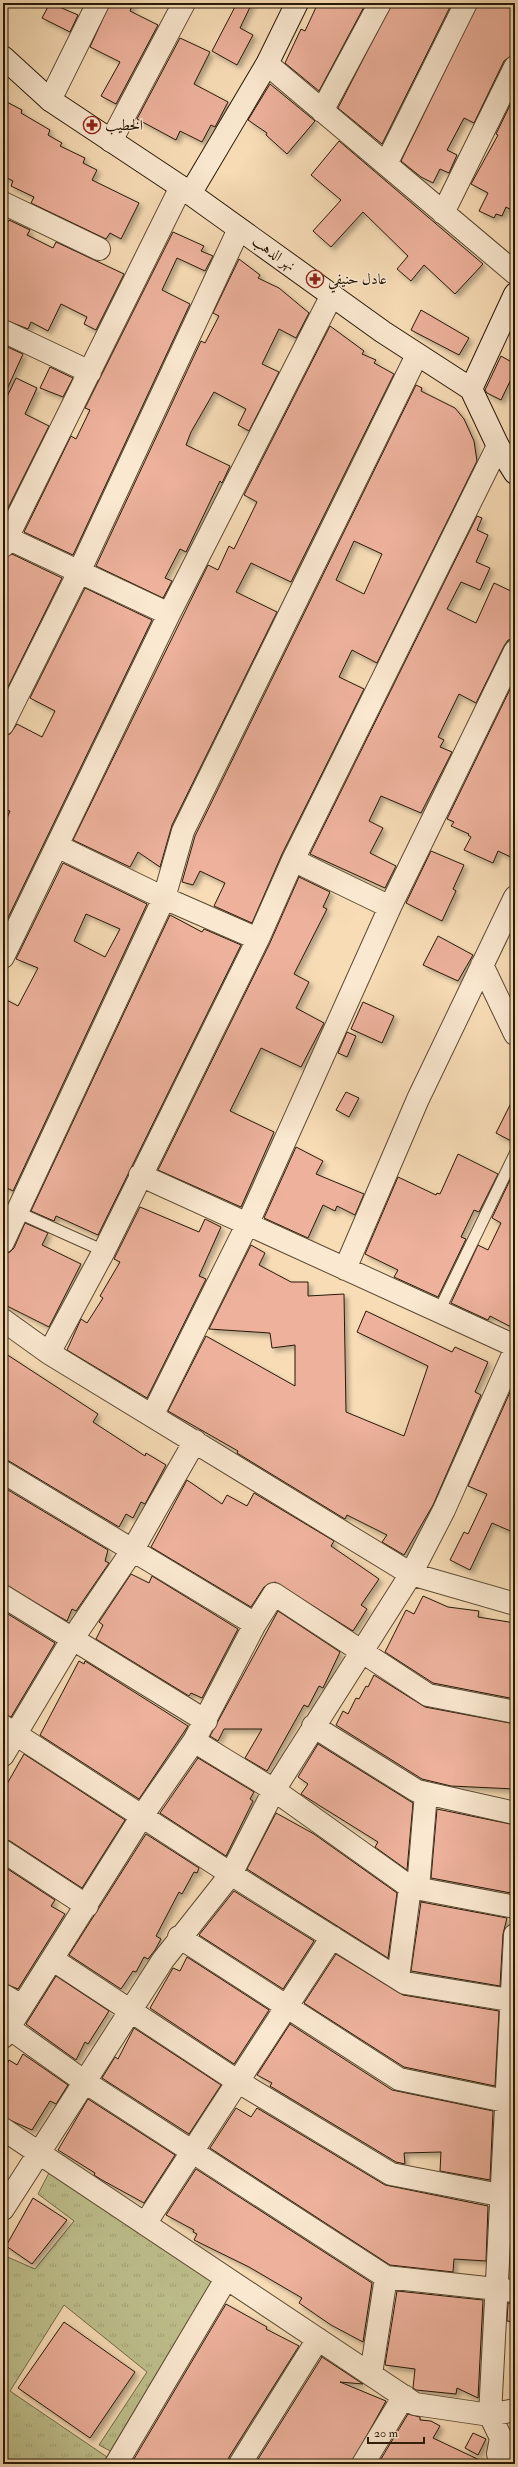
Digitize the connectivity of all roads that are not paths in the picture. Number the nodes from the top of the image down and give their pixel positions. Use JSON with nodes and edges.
{"nodes":[{"id":1,"x":98,"y":3,"type":"edge"},
{"id":2,"x":184,"y":3,"type":"edge"},
{"id":3,"x":297,"y":3,"type":"edge"},
{"id":4,"x":380,"y":3,"type":"edge"},
{"id":5,"x":466,"y":3,"type":"edge"},
{"id":6,"x":3,"y":57,"type":"edge"},
{"id":7,"x":267,"y":64,"type":"junction"},
{"id":8,"x":515,"y":67,"type":"edge"},
{"id":9,"x":50,"y":100,"type":"junction"},
{"id":10,"x":322,"y":111,"type":"junction"},
{"id":11,"x":111,"y":141,"type":"junction"},
{"id":12,"x":386,"y":164,"type":"junction"},
{"id":13,"x":185,"y":191,"type":"junction"},
{"id":14,"x":3,"y":203,"type":"edge"},
{"id":15,"x":443,"y":213,"type":"junction"},
{"id":16,"x":239,"y":229,"type":"junction"},
{"id":17,"x":99,"y":249,"type":"dead end"},
{"id":18,"x":515,"y":273,"type":"edge"},
{"id":19,"x":515,"y":294,"type":"edge"},
{"id":20,"x":332,"y":295,"type":"junction"},
{"id":21,"x":3,"y":331,"type":"edge"},
{"id":22,"x":417,"y":354,"type":"junction"},
{"id":23,"x":90,"y":372,"type":"junction"},
{"id":24,"x":470,"y":390,"type":"junction"},
{"id":25,"x":498,"y":446,"type":"junction"},
{"id":26,"x":515,"y":474,"type":"edge"},
{"id":27,"x":4,"y":540,"type":"edge"},
{"id":28,"x":79,"y":572,"type":"junction"},
{"id":29,"x":169,"y":614,"type":"junction"},
{"id":30,"x":515,"y":651,"type":"edge"},
{"id":31,"x":3,"y":724,"type":"edge"},
{"id":32,"x":57,"y":846,"type":"junction"},
{"id":33,"x":293,"y":860,"type":"junction"},
{"id":34,"x":164,"y":898,"type":"junction"},
{"id":35,"x":515,"y":898,"type":"edge"},
{"id":36,"x":390,"y":907,"type":"junction"},
{"id":37,"x":258,"y":938,"type":"junction"},
{"id":38,"x":3,"y":958,"type":"edge"},
{"id":39,"x":482,"y":966,"type":"junction"},
{"id":40,"x":515,"y":1034,"type":"edge"},
{"id":41,"x":515,"y":1154,"type":"edge"},
{"id":42,"x":140,"y":1175,"type":"junction"},
{"id":43,"x":17,"y":1212,"type":"junction"},
{"id":44,"x":247,"y":1225,"type":"junction"},
{"id":45,"x":3,"y":1242,"type":"edge"},
{"id":46,"x":104,"y":1251,"type":"junction"},
{"id":47,"x":345,"y":1269,"type":"junction"},
{"id":48,"x":439,"y":1311,"type":"junction"},
{"id":49,"x":3,"y":1320,"type":"edge"},
{"id":50,"x":515,"y":1346,"type":"edge"},
{"id":51,"x":515,"y":1350,"type":"edge"},
{"id":52,"x":50,"y":1353,"type":"junction"},
{"id":53,"x":152,"y":1416,"type":"junction"},
{"id":54,"x":195,"y":1441,"type":"junction"},
{"id":55,"x":3,"y":1472,"type":"edge"},
{"id":56,"x":132,"y":1551,"type":"junction"},
{"id":57,"x":411,"y":1574,"type":"junction"},
{"id":58,"x":3,"y":1596,"type":"edge"},
{"id":59,"x":515,"y":1604,"type":"edge"},
{"id":60,"x":256,"y":1624,"type":"junction"},
{"id":61,"x":73,"y":1638,"type":"junction"},
{"id":62,"x":361,"y":1653,"type":"junction"},
{"id":63,"x":515,"y":1712,"type":"edge"},
{"id":64,"x":206,"y":1720,"type":"junction"},
{"id":65,"x":313,"y":1726,"type":"junction"},
{"id":66,"x":10,"y":1730,"type":"edge"},
{"id":67,"x":194,"y":1741,"type":"junction"},
{"id":68,"x":3,"y":1755,"type":"edge"},
{"id":69,"x":274,"y":1790,"type":"junction"},
{"id":70,"x":426,"y":1793,"type":"junction"},
{"id":71,"x":515,"y":1813,"type":"edge"},
{"id":72,"x":142,"y":1816,"type":"junction"},
{"id":73,"x":3,"y":1851,"type":"edge"},
{"id":74,"x":231,"y":1874,"type":"junction"},
{"id":75,"x":414,"y":1887,"type":"junction"},
{"id":76,"x":86,"y":1906,"type":"junction"},
{"id":77,"x":515,"y":1907,"type":"edge"},
{"id":78,"x":515,"y":1935,"type":"edge"},
{"id":79,"x":179,"y":1937,"type":"junction"},
{"id":80,"x":332,"y":1937,"type":"junction"},
{"id":81,"x":52,"y":1959,"type":"junction"},
{"id":82,"x":398,"y":1978,"type":"junction"},
{"id":83,"x":3,"y":1994,"type":"edge"},
{"id":84,"x":513,"y":2000,"type":"edge"},
{"id":85,"x":22,"y":2006,"type":"junction"},
{"id":86,"x":287,"y":2006,"type":"junction"},
{"id":87,"x":131,"y":2010,"type":"junction"},
{"id":88,"x":6,"y":2032,"type":"edge"},
{"id":89,"x":237,"y":2081,"type":"junction"},
{"id":90,"x":85,"y":2082,"type":"junction"},
{"id":91,"x":512,"y":2102,"type":"edge"},
{"id":92,"x":3,"y":2129,"type":"edge"},
{"id":93,"x":193,"y":2150,"type":"junction"},
{"id":94,"x":39,"y":2153,"type":"junction"},
{"id":95,"x":509,"y":2197,"type":"edge"},
{"id":96,"x":3,"y":2209,"type":"edge"},
{"id":97,"x":145,"y":2224,"type":"junction"},
{"id":98,"x":386,"y":2277,"type":"junction"},
{"id":99,"x":226,"y":2279,"type":"junction"},
{"id":100,"x":506,"y":2290,"type":"edge"},
{"id":101,"x":318,"y":2339,"type":"junction"},
{"id":102,"x":371,"y":2374,"type":"junction"},
{"id":103,"x":404,"y":2396,"type":"junction"},
{"id":104,"x":515,"y":2410,"type":"edge"},
{"id":105,"x":490,"y":2415,"type":"junction"},
{"id":106,"x":499,"y":2461,"type":"edge"},
{"id":107,"x":116,"y":2464,"type":"edge"},
{"id":108,"x":240,"y":2464,"type":"edge"},
{"id":109,"x":363,"y":2464,"type":"edge"}],
"edges":[{"from":1,"to":9,"type":"street"},
{"from":2,"to":11,"type":"street"},
{"from":3,"to":7,"type":"street"},
{"from":4,"to":10,"type":"street"},
{"from":5,"to":12,"type":"street"},
{"from":6,"to":9,"type":"street","name":"نهر الدهب"},
{"from":7,"to":10,"type":"street"},
{"from":7,"to":13,"type":"street"},
{"from":8,"to":15,"type":"street"},
{"from":9,"to":11,"type":"street","name":"نهر الدهب"},
{"from":10,"to":12,"type":"street"},
{"from":11,"to":13,"type":"street","name":"نهر الدهب"},
{"from":12,"to":15,"type":"street"},
{"from":13,"to":16,"type":"street","name":"نهر الدهب"},
{"from":13,"to":23,"type":"street"},
{"from":14,"to":17,"type":"street"},
{"from":15,"to":18,"type":"street"},
{"from":16,"to":20,"type":"street","name":"نهر الدهب"},
{"from":16,"to":28,"type":"street"},
{"from":19,"to":24,"type":"street"},
{"from":20,"to":22,"type":"street","name":"نهر الدهب"},
{"from":20,"to":29,"type":"street"},
{"from":21,"to":23,"type":"street"},
{"from":22,"to":24,"type":"street","name":"نهر الدهب"},
{"from":22,"to":34,"type":"street"},
{"from":23,"to":27,"type":"street"},
{"from":24,"to":25,"type":"street","name":"نهر الدهب"},
{"from":25,"to":26,"type":"street","name":"نهر الدهب"},
{"from":25,"to":33,"type":"street"},
{"from":27,"to":28,"type":"street"},
{"from":28,"to":29,"type":"street"},
{"from":28,"to":31,"type":"street"},
{"from":29,"to":32,"type":"street"},
{"from":30,"to":36,"type":"street"},
{"from":32,"to":34,"type":"street"},
{"from":32,"to":38,"type":"street"},
{"from":33,"to":36,"type":"street"},
{"from":33,"to":37,"type":"street"},
{"from":34,"to":37,"type":"street"},
{"from":34,"to":43,"type":"street"},
{"from":35,"to":39,"type":"street"},
{"from":36,"to":44,"type":"street"},
{"from":37,"to":42,"type":"street"},
{"from":39,"to":40,"type":"street"},
{"from":39,"to":47,"type":"street"},
{"from":41,"to":48,"type":"lane"},
{"from":42,"to":44,"type":"street"},
{"from":42,"to":46,"type":"street"},
{"from":43,"to":45,"type":"street"},
{"from":43,"to":46,"type":"lane"},
{"from":44,"to":47,"type":"street"},
{"from":44,"to":53,"type":"street"},
{"from":46,"to":52,"type":"street"},
{"from":47,"to":48,"type":"street"},
{"from":48,"to":50,"type":"street"},
{"from":49,"to":52,"type":"street"},
{"from":51,"to":57,"type":"street"},
{"from":52,"to":53,"type":"street"},
{"from":53,"to":54,"type":"street"},
{"from":54,"to":56,"type":"street"},
{"from":54,"to":57,"type":"street"},
{"from":55,"to":56,"type":"street"},
{"from":56,"to":60,"type":"street"},
{"from":56,"to":61,"type":"street"},
{"from":57,"to":59,"type":"street"},
{"from":57,"to":62,"type":"street"},
{"from":58,"to":61,"type":"street"},
{"from":60,"to":62,"type":"street"},
{"from":60,"to":64,"type":"street"},
{"from":61,"to":64,"type":"street"},
{"from":61,"to":66,"type":"street"},
{"from":62,"to":63,"type":"street"},
{"from":62,"to":65,"type":"street"},
{"from":64,"to":67,"type":"street"},
{"from":65,"to":69,"type":"street"},
{"from":65,"to":70,"type":"street"},
{"from":66,"to":68,"type":"street"},
{"from":66,"to":72,"type":"street"},
{"from":67,"to":69,"type":"street"},
{"from":67,"to":72,"type":"street"},
{"from":69,"to":74,"type":"street"},
{"from":69,"to":75,"type":"street"},
{"from":70,"to":71,"type":"street"},
{"from":70,"to":75,"type":"street"},
{"from":72,"to":74,"type":"street"},
{"from":72,"to":76,"type":"street"},
{"from":73,"to":76,"type":"street"},
{"from":74,"to":79,"type":"street"},
{"from":74,"to":80,"type":"street"},
{"from":75,"to":77,"type":"street"},
{"from":75,"to":82,"type":"street"},
{"from":76,"to":81,"type":"street"},
{"from":78,"to":84,"type":"street"},
{"from":79,"to":86,"type":"street"},
{"from":79,"to":87,"type":"street"},
{"from":80,"to":82,"type":"street"},
{"from":80,"to":86,"type":"street"},
{"from":81,"to":85,"type":"street"},
{"from":81,"to":87,"type":"street"},
{"from":82,"to":84,"type":"street"},
{"from":83,"to":85,"type":"street"},
{"from":84,"to":91,"type":"street"},
{"from":85,"to":88,"type":"street"},
{"from":86,"to":89,"type":"street"},
{"from":86,"to":91,"type":"street"},
{"from":87,"to":89,"type":"street"},
{"from":87,"to":90,"type":"street"},
{"from":88,"to":90,"type":"street"},
{"from":89,"to":93,"type":"street"},
{"from":89,"to":95,"type":"street"},
{"from":90,"to":93,"type":"street"},
{"from":90,"to":94,"type":"street"},
{"from":91,"to":95,"type":"street"},
{"from":92,"to":94,"type":"street"},
{"from":93,"to":97,"type":"street"},
{"from":93,"to":98,"type":"street"},
{"from":94,"to":96,"type":"street"},
{"from":94,"to":97,"type":"street"},
{"from":95,"to":100,"type":"street"},
{"from":97,"to":99,"type":"street"},
{"from":98,"to":100,"type":"street"},
{"from":98,"to":102,"type":"street"},
{"from":99,"to":101,"type":"street"},
{"from":99,"to":107,"type":"street"},
{"from":100,"to":105,"type":"street"},
{"from":101,"to":102,"type":"street"},
{"from":101,"to":108,"type":"street"},
{"from":102,"to":103,"type":"street"},
{"from":103,"to":105,"type":"street"},
{"from":103,"to":109,"type":"street"},
{"from":104,"to":105,"type":"street"},
{"from":105,"to":106,"type":"street"}]}
